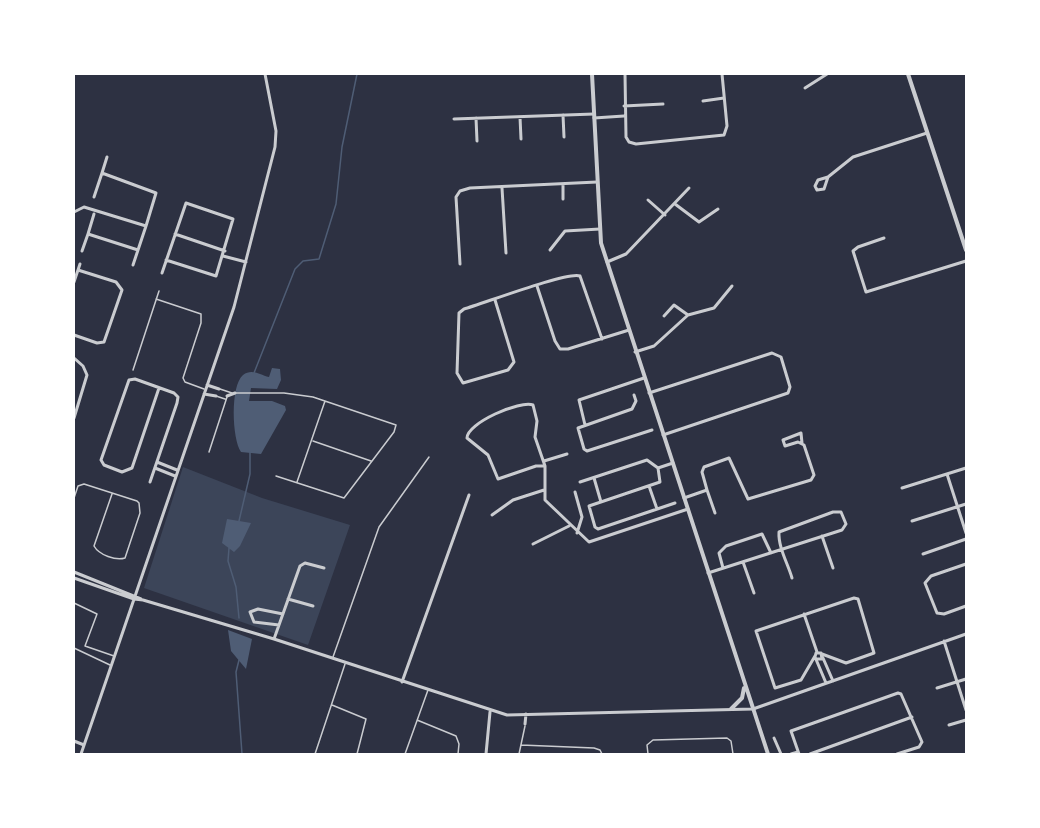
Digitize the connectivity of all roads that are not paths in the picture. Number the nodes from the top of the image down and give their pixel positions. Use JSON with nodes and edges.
{"nodes":[{"id":1,"x":265,"y":74,"type":"edge"},
{"id":2,"x":592,"y":74,"type":"edge"},
{"id":3,"x":625,"y":74,"type":"edge"},
{"id":4,"x":722,"y":74,"type":"edge"},
{"id":5,"x":827,"y":74,"type":"edge"},
{"id":6,"x":908,"y":74,"type":"edge"},
{"id":7,"x":806,"y":88,"type":"dead end"},
{"id":8,"x":724,"y":98,"type":"junction"},
{"id":9,"x":703,"y":101,"type":"dead end"},
{"id":10,"x":663,"y":104,"type":"dead end"},
{"id":11,"x":624,"y":106,"type":"junction"},
{"id":12,"x":563,"y":115,"type":"junction"},
{"id":13,"x":594,"y":116,"type":"junction"},
{"id":14,"x":624,"y":116,"type":"junction"},
{"id":15,"x":520,"y":117,"type":"junction"},
{"id":16,"x":476,"y":118,"type":"junction"},
{"id":17,"x":454,"y":119,"type":"dead end"},
{"id":18,"x":927,"y":133,"type":"junction"},
{"id":19,"x":564,"y":136,"type":"dead end"},
{"id":20,"x":521,"y":139,"type":"dead end"},
{"id":21,"x":477,"y":141,"type":"dead end"},
{"id":22,"x":107,"y":157,"type":"dead end"},
{"id":23,"x":102,"y":173,"type":"junction"},
{"id":24,"x":828,"y":177,"type":"junction"},
{"id":25,"x":597,"y":182,"type":"junction"},
{"id":26,"x":563,"y":184,"type":"junction"},
{"id":27,"x":502,"y":188,"type":"junction"},
{"id":28,"x":689,"y":188,"type":"dead end"},
{"id":29,"x":94,"y":197,"type":"dead end"},
{"id":30,"x":563,"y":200,"type":"dead end"},
{"id":31,"x":648,"y":200,"type":"dead end"},
{"id":32,"x":675,"y":204,"type":"junction"},
{"id":33,"x":718,"y":209,"type":"dead end"},
{"id":34,"x":74,"y":212,"type":"edge"},
{"id":35,"x":94,"y":214,"type":"dead end"},
{"id":36,"x":664,"y":215,"type":"junction"},
{"id":37,"x":146,"y":226,"type":"junction"},
{"id":38,"x":600,"y":229,"type":"junction"},
{"id":39,"x":88,"y":234,"type":"junction"},
{"id":40,"x":175,"y":234,"type":"junction"},
{"id":41,"x":884,"y":238,"type":"dead end"},
{"id":42,"x":965,"y":240,"type":"edge"},
{"id":43,"x":138,"y":250,"type":"junction"},
{"id":44,"x":550,"y":250,"type":"dead end"},
{"id":45,"x":966,"y":250,"type":"edge"},
{"id":46,"x":82,"y":251,"type":"dead end"},
{"id":47,"x":225,"y":251,"type":"junction"},
{"id":48,"x":506,"y":253,"type":"dead end"},
{"id":49,"x":223,"y":256,"type":"junction"},
{"id":50,"x":166,"y":260,"type":"junction"},
{"id":51,"x":966,"y":261,"type":"edge"},
{"id":52,"x":246,"y":262,"type":"junction"},
{"id":53,"x":607,"y":262,"type":"junction"},
{"id":54,"x":80,"y":264,"type":"dead end"},
{"id":55,"x":460,"y":264,"type":"dead end"},
{"id":56,"x":133,"y":265,"type":"dead end"},
{"id":57,"x":78,"y":270,"type":"junction"},
{"id":58,"x":162,"y":273,"type":"dead end"},
{"id":59,"x":74,"y":282,"type":"edge"},
{"id":60,"x":537,"y":286,"type":"junction"},
{"id":61,"x":732,"y":286,"type":"dead end"},
{"id":62,"x":159,"y":291,"type":"dead end"},
{"id":63,"x":156,"y":299,"type":"junction"},
{"id":64,"x":495,"y":300,"type":"junction"},
{"id":65,"x":677,"y":300,"type":"dead end"},
{"id":66,"x":674,"y":305,"type":"junction"},
{"id":67,"x":688,"y":315,"type":"junction"},
{"id":68,"x":664,"y":316,"type":"dead end"},
{"id":69,"x":629,"y":330,"type":"junction"},
{"id":70,"x":74,"y":335,"type":"edge"},
{"id":71,"x":602,"y":339,"type":"junction"},
{"id":72,"x":635,"y":352,"type":"junction"},
{"id":73,"x":74,"y":358,"type":"edge"},
{"id":74,"x":132,"y":370,"type":"dead end"},
{"id":75,"x":645,"y":378,"type":"junction"},
{"id":76,"x":159,"y":387,"type":"junction"},
{"id":77,"x":206,"y":387,"type":"junction"},
{"id":78,"x":219,"y":389,"type":"joint"},
{"id":79,"x":234,"y":393,"type":"junction"},
{"id":80,"x":649,"y":393,"type":"junction"},
{"id":81,"x":204,"y":394,"type":"junction"},
{"id":82,"x":634,"y":395,"type":"dead end"},
{"id":83,"x":216,"y":396,"type":"joint"},
{"id":84,"x":226,"y":398,"type":"junction"},
{"id":85,"x":325,"y":400,"type":"junction"},
{"id":86,"x":74,"y":418,"type":"edge"},
{"id":87,"x":585,"y":425,"type":"junction"},
{"id":88,"x":652,"y":430,"type":"dead end"},
{"id":89,"x":663,"y":435,"type":"junction"},
{"id":90,"x":312,"y":441,"type":"junction"},
{"id":91,"x":802,"y":443,"type":"junction"},
{"id":92,"x":209,"y":452,"type":"dead end"},
{"id":93,"x":567,"y":454,"type":"dead end"},
{"id":94,"x":429,"y":457,"type":"dead end"},
{"id":95,"x":372,"y":461,"type":"junction"},
{"id":96,"x":544,"y":461,"type":"junction"},
{"id":97,"x":157,"y":462,"type":"junction"},
{"id":98,"x":673,"y":463,"type":"junction"},
{"id":99,"x":545,"y":466,"type":"junction"},
{"id":100,"x":155,"y":468,"type":"junction"},
{"id":101,"x":658,"y":468,"type":"junction"},
{"id":102,"x":966,"y":468,"type":"edge"},
{"id":103,"x":177,"y":470,"type":"junction"},
{"id":104,"x":947,"y":474,"type":"junction"},
{"id":105,"x":175,"y":476,"type":"junction"},
{"id":106,"x":276,"y":476,"type":"dead end"},
{"id":107,"x":594,"y":478,"type":"junction"},
{"id":108,"x":150,"y":482,"type":"dead end"},
{"id":109,"x":296,"y":482,"type":"junction"},
{"id":110,"x":580,"y":482,"type":"dead end"},
{"id":111,"x":649,"y":486,"type":"junction"},
{"id":112,"x":902,"y":488,"type":"dead end"},
{"id":113,"x":544,"y":490,"type":"junction"},
{"id":114,"x":707,"y":490,"type":"junction"},
{"id":115,"x":575,"y":492,"type":"dead end"},
{"id":116,"x":112,"y":494,"type":"junction"},
{"id":117,"x":469,"y":495,"type":"dead end"},
{"id":118,"x":74,"y":498,"type":"edge"},
{"id":119,"x":684,"y":498,"type":"junction"},
{"id":120,"x":601,"y":502,"type":"junction"},
{"id":121,"x":675,"y":503,"type":"dead end"},
{"id":122,"x":966,"y":504,"type":"edge"},
{"id":123,"x":958,"y":507,"type":"junction"},
{"id":124,"x":657,"y":509,"type":"junction"},
{"id":125,"x":688,"y":509,"type":"junction"},
{"id":126,"x":715,"y":513,"type":"dead end"},
{"id":127,"x":492,"y":515,"type":"dead end"},
{"id":128,"x":912,"y":521,"type":"dead end"},
{"id":129,"x":569,"y":526,"type":"junction"},
{"id":130,"x":577,"y":532,"type":"junction"},
{"id":131,"x":966,"y":533,"type":"edge"},
{"id":132,"x":822,"y":536,"type":"junction"},
{"id":133,"x":966,"y":539,"type":"edge"},
{"id":134,"x":533,"y":544,"type":"dead end"},
{"id":135,"x":783,"y":549,"type":"junction"},
{"id":136,"x":771,"y":553,"type":"junction"},
{"id":137,"x":923,"y":554,"type":"dead end"},
{"id":138,"x":743,"y":562,"type":"junction"},
{"id":139,"x":966,"y":564,"type":"edge"},
{"id":140,"x":324,"y":568,"type":"dead end"},
{"id":141,"x":723,"y":568,"type":"junction"},
{"id":142,"x":833,"y":568,"type":"dead end"},
{"id":143,"x":74,"y":572,"type":"edge"},
{"id":144,"x":708,"y":573,"type":"junction"},
{"id":145,"x":74,"y":578,"type":"edge"},
{"id":146,"x":792,"y":578,"type":"dead end"},
{"id":147,"x":754,"y":593,"type":"dead end"},
{"id":148,"x":135,"y":597,"type":"junction"},
{"id":149,"x":288,"y":599,"type":"junction"},
{"id":150,"x":74,"y":603,"type":"edge"},
{"id":151,"x":313,"y":606,"type":"dead end"},
{"id":152,"x":966,"y":606,"type":"edge"},
{"id":153,"x":283,"y":614,"type":"junction"},
{"id":154,"x":804,"y":614,"type":"junction"},
{"id":155,"x":279,"y":625,"type":"junction"},
{"id":156,"x":966,"y":634,"type":"edge"},
{"id":157,"x":274,"y":639,"type":"junction"},
{"id":158,"x":944,"y":641,"type":"junction"},
{"id":159,"x":74,"y":648,"type":"edge"},
{"id":160,"x":822,"y":655,"type":"junction"},
{"id":161,"x":114,"y":656,"type":"junction"},
{"id":162,"x":816,"y":656,"type":"junction"},
{"id":163,"x":333,"y":658,"type":"junction"},
{"id":164,"x":345,"y":663,"type":"junction"},
{"id":165,"x":110,"y":665,"type":"junction"},
{"id":166,"x":966,"y":679,"type":"edge"},
{"id":167,"x":833,"y":681,"type":"junction"},
{"id":168,"x":957,"y":681,"type":"junction"},
{"id":169,"x":402,"y":682,"type":"junction"},
{"id":170,"x":826,"y":683,"type":"junction"},
{"id":171,"x":744,"y":684,"type":"junction"},
{"id":172,"x":937,"y":688,"type":"dead end"},
{"id":173,"x":428,"y":690,"type":"junction"},
{"id":174,"x":331,"y":705,"type":"junction"},
{"id":175,"x":731,"y":709,"type":"junction"},
{"id":176,"x":753,"y":709,"type":"junction"},
{"id":177,"x":966,"y":710,"type":"edge"},
{"id":178,"x":490,"y":711,"type":"junction"},
{"id":179,"x":526,"y":714,"type":"junction"},
{"id":180,"x":912,"y":717,"type":"junction"},
{"id":181,"x":417,"y":720,"type":"junction"},
{"id":182,"x":966,"y":720,"type":"edge"},
{"id":183,"x":525,"y":724,"type":"joint"},
{"id":184,"x":949,"y":725,"type":"dead end"},
{"id":185,"x":774,"y":738,"type":"dead end"},
{"id":186,"x":74,"y":741,"type":"edge"},
{"id":187,"x":84,"y":745,"type":"junction"},
{"id":188,"x":521,"y":745,"type":"junction"},
{"id":189,"x":798,"y":753,"type":"edge"},
{"id":190,"x":81,"y":754,"type":"edge"},
{"id":191,"x":315,"y":754,"type":"edge"},
{"id":192,"x":357,"y":754,"type":"edge"},
{"id":193,"x":405,"y":754,"type":"edge"},
{"id":194,"x":458,"y":754,"type":"edge"},
{"id":195,"x":486,"y":754,"type":"edge"},
{"id":196,"x":519,"y":754,"type":"edge"},
{"id":197,"x":602,"y":754,"type":"edge"},
{"id":198,"x":648,"y":754,"type":"edge"},
{"id":199,"x":733,"y":754,"type":"edge"},
{"id":200,"x":768,"y":754,"type":"edge"},
{"id":201,"x":781,"y":754,"type":"edge"},
{"id":202,"x":791,"y":754,"type":"edge"},
{"id":203,"x":810,"y":754,"type":"edge"},
{"id":204,"x":897,"y":754,"type":"edge"}],
"edges":[{"from":1,"to":52,"type":"street"},
{"from":2,"to":13,"type":"street"},
{"from":3,"to":11,"type":"street"},
{"from":4,"to":8,"type":"street"},
{"from":5,"to":7,"type":"street"},
{"from":6,"to":18,"type":"street"},
{"from":8,"to":9,"type":"street"},
{"from":8,"to":14,"type":"street"},
{"from":10,"to":11,"type":"street"},
{"from":11,"to":14,"type":"street"},
{"from":12,"to":13,"type":"street"},
{"from":12,"to":15,"type":"street"},
{"from":12,"to":19,"type":"street"},
{"from":13,"to":14,"type":"street"},
{"from":13,"to":25,"type":"street"},
{"from":15,"to":16,"type":"street"},
{"from":15,"to":20,"type":"street"},
{"from":16,"to":17,"type":"street"},
{"from":16,"to":21,"type":"street"},
{"from":18,"to":24,"type":"street"},
{"from":18,"to":42,"type":"street"},
{"from":22,"to":23,"type":"street"},
{"from":23,"to":29,"type":"street"},
{"from":23,"to":37,"type":"street"},
{"from":24,"to":24,"type":"street"},
{"from":25,"to":26,"type":"street"},
{"from":25,"to":38,"type":"street"},
{"from":26,"to":27,"type":"street"},
{"from":26,"to":30,"type":"street"},
{"from":27,"to":48,"type":"street"},
{"from":27,"to":55,"type":"street"},
{"from":28,"to":32,"type":"street"},
{"from":31,"to":36,"type":"street"},
{"from":32,"to":33,"type":"street"},
{"from":32,"to":36,"type":"street"},
{"from":34,"to":37,"type":"street"},
{"from":35,"to":39,"type":"street"},
{"from":36,"to":53,"type":"street"},
{"from":37,"to":43,"type":"street"},
{"from":38,"to":44,"type":"street"},
{"from":38,"to":53,"type":"street"},
{"from":39,"to":43,"type":"street"},
{"from":39,"to":46,"type":"street"},
{"from":40,"to":47,"type":"street"},
{"from":40,"to":47,"type":"street"},
{"from":40,"to":50,"type":"street"},
{"from":41,"to":51,"type":"street"},
{"from":42,"to":45,"type":"street"},
{"from":43,"to":56,"type":"street"},
{"from":47,"to":49,"type":"street"},
{"from":49,"to":50,"type":"street"},
{"from":49,"to":52,"type":"street"},
{"from":50,"to":58,"type":"street"},
{"from":52,"to":77,"type":"street"},
{"from":53,"to":69,"type":"street"},
{"from":54,"to":57,"type":"street"},
{"from":57,"to":59,"type":"street"},
{"from":57,"to":70,"type":"street"},
{"from":60,"to":64,"type":"street"},
{"from":60,"to":71,"type":"street"},
{"from":60,"to":71,"type":"street"},
{"from":61,"to":67,"type":"street"},
{"from":62,"to":63,"type":"lane"},
{"from":63,"to":74,"type":"lane"},
{"from":63,"to":77,"type":"lane"},
{"from":64,"to":64,"type":"street"},
{"from":65,"to":66,"type":"street"},
{"from":66,"to":67,"type":"street"},
{"from":66,"to":68,"type":"street"},
{"from":67,"to":72,"type":"street"},
{"from":69,"to":71,"type":"street"},
{"from":69,"to":72,"type":"street"},
{"from":72,"to":75,"type":"street"},
{"from":73,"to":86,"type":"street"},
{"from":75,"to":80,"type":"street"},
{"from":75,"to":87,"type":"street"},
{"from":76,"to":76,"type":"street"},
{"from":76,"to":97,"type":"street"},
{"from":77,"to":78,"type":"street"},
{"from":77,"to":81,"type":"street"},
{"from":78,"to":79,"type":"lane"},
{"from":79,"to":84,"type":"street"},
{"from":79,"to":85,"type":"lane"},
{"from":80,"to":89,"type":"street"},
{"from":80,"to":89,"type":"street"},
{"from":81,"to":83,"type":"street"},
{"from":81,"to":103,"type":"street"},
{"from":82,"to":87,"type":"street"},
{"from":83,"to":84,"type":"lane"},
{"from":84,"to":92,"type":"lane"},
{"from":85,"to":90,"type":"lane"},
{"from":85,"to":95,"type":"lane"},
{"from":87,"to":88,"type":"street"},
{"from":89,"to":98,"type":"street"},
{"from":90,"to":95,"type":"lane"},
{"from":90,"to":109,"type":"lane"},
{"from":91,"to":91,"type":"street"},
{"from":91,"to":114,"type":"street"},
{"from":93,"to":96,"type":"street"},
{"from":94,"to":163,"type":"lane"},
{"from":95,"to":109,"type":"lane"},
{"from":96,"to":99,"type":"street"},
{"from":96,"to":99,"type":"street"},
{"from":97,"to":100,"type":"street"},
{"from":97,"to":103,"type":"street"},
{"from":98,"to":101,"type":"street"},
{"from":98,"to":119,"type":"street"},
{"from":99,"to":113,"type":"street"},
{"from":100,"to":105,"type":"street"},
{"from":100,"to":108,"type":"street"},
{"from":101,"to":107,"type":"street"},
{"from":101,"to":111,"type":"street"},
{"from":102,"to":104,"type":"street"},
{"from":103,"to":105,"type":"street"},
{"from":104,"to":112,"type":"street"},
{"from":104,"to":123,"type":"street"},
{"from":105,"to":148,"type":"street"},
{"from":106,"to":109,"type":"lane"},
{"from":107,"to":110,"type":"street"},
{"from":107,"to":120,"type":"street"},
{"from":111,"to":120,"type":"street"},
{"from":111,"to":124,"type":"street"},
{"from":113,"to":127,"type":"street"},
{"from":113,"to":129,"type":"street"},
{"from":114,"to":119,"type":"street"},
{"from":114,"to":126,"type":"street"},
{"from":115,"to":130,"type":"street"},
{"from":116,"to":116,"type":"lane"},
{"from":116,"to":118,"type":"lane"},
{"from":117,"to":169,"type":"street"},
{"from":119,"to":125,"type":"street"},
{"from":120,"to":124,"type":"street"},
{"from":121,"to":124,"type":"street"},
{"from":122,"to":123,"type":"street"},
{"from":123,"to":128,"type":"street"},
{"from":123,"to":131,"type":"street"},
{"from":125,"to":130,"type":"street"},
{"from":125,"to":144,"type":"street"},
{"from":129,"to":130,"type":"street"},
{"from":129,"to":134,"type":"street"},
{"from":132,"to":135,"type":"street"},
{"from":132,"to":135,"type":"street"},
{"from":132,"to":142,"type":"street"},
{"from":133,"to":137,"type":"street"},
{"from":135,"to":136,"type":"street"},
{"from":135,"to":146,"type":"street"},
{"from":136,"to":138,"type":"street"},
{"from":136,"to":141,"type":"street"},
{"from":138,"to":141,"type":"street"},
{"from":138,"to":147,"type":"street"},
{"from":139,"to":152,"type":"street"},
{"from":140,"to":149,"type":"street"},
{"from":141,"to":144,"type":"street"},
{"from":143,"to":148,"type":"street"},
{"from":144,"to":171,"type":"street"},
{"from":145,"to":148,"type":"street"},
{"from":148,"to":157,"type":"street"},
{"from":148,"to":161,"type":"street"},
{"from":149,"to":151,"type":"street"},
{"from":149,"to":153,"type":"street"},
{"from":150,"to":161,"type":"lane"},
{"from":153,"to":155,"type":"street"},
{"from":153,"to":155,"type":"street"},
{"from":154,"to":160,"type":"street"},
{"from":154,"to":162,"type":"street"},
{"from":154,"to":162,"type":"street"},
{"from":155,"to":157,"type":"street"},
{"from":156,"to":158,"type":"street"},
{"from":157,"to":163,"type":"street"},
{"from":158,"to":167,"type":"street"},
{"from":158,"to":168,"type":"street"},
{"from":159,"to":165,"type":"lane"},
{"from":160,"to":162,"type":"street"},
{"from":160,"to":162,"type":"street"},
{"from":160,"to":167,"type":"street"},
{"from":161,"to":165,"type":"street"},
{"from":162,"to":170,"type":"street"},
{"from":163,"to":164,"type":"street"},
{"from":164,"to":169,"type":"street"},
{"from":164,"to":174,"type":"lane"},
{"from":165,"to":187,"type":"street"},
{"from":166,"to":168,"type":"street"},
{"from":167,"to":170,"type":"street"},
{"from":168,"to":172,"type":"street"},
{"from":168,"to":177,"type":"street"},
{"from":169,"to":173,"type":"street"},
{"from":170,"to":176,"type":"street"},
{"from":171,"to":175,"type":"street"},
{"from":171,"to":176,"type":"street"},
{"from":173,"to":178,"type":"street"},
{"from":173,"to":181,"type":"lane"},
{"from":174,"to":191,"type":"lane"},
{"from":174,"to":192,"type":"lane"},
{"from":175,"to":176,"type":"street"},
{"from":175,"to":179,"type":"street"},
{"from":176,"to":200,"type":"street"},
{"from":178,"to":179,"type":"street"},
{"from":178,"to":195,"type":"street"},
{"from":179,"to":183,"type":"street"},
{"from":180,"to":189,"type":"street"},
{"from":180,"to":203,"type":"street"},
{"from":180,"to":204,"type":"street"},
{"from":181,"to":193,"type":"lane"},
{"from":181,"to":194,"type":"lane"},
{"from":182,"to":184,"type":"street"},
{"from":183,"to":188,"type":"lane"},
{"from":185,"to":201,"type":"street"},
{"from":186,"to":187,"type":"street"},
{"from":187,"to":190,"type":"street"},
{"from":188,"to":196,"type":"lane"},
{"from":188,"to":197,"type":"lane"},
{"from":189,"to":202,"type":"street"},
{"from":198,"to":199,"type":"lane"}]}
